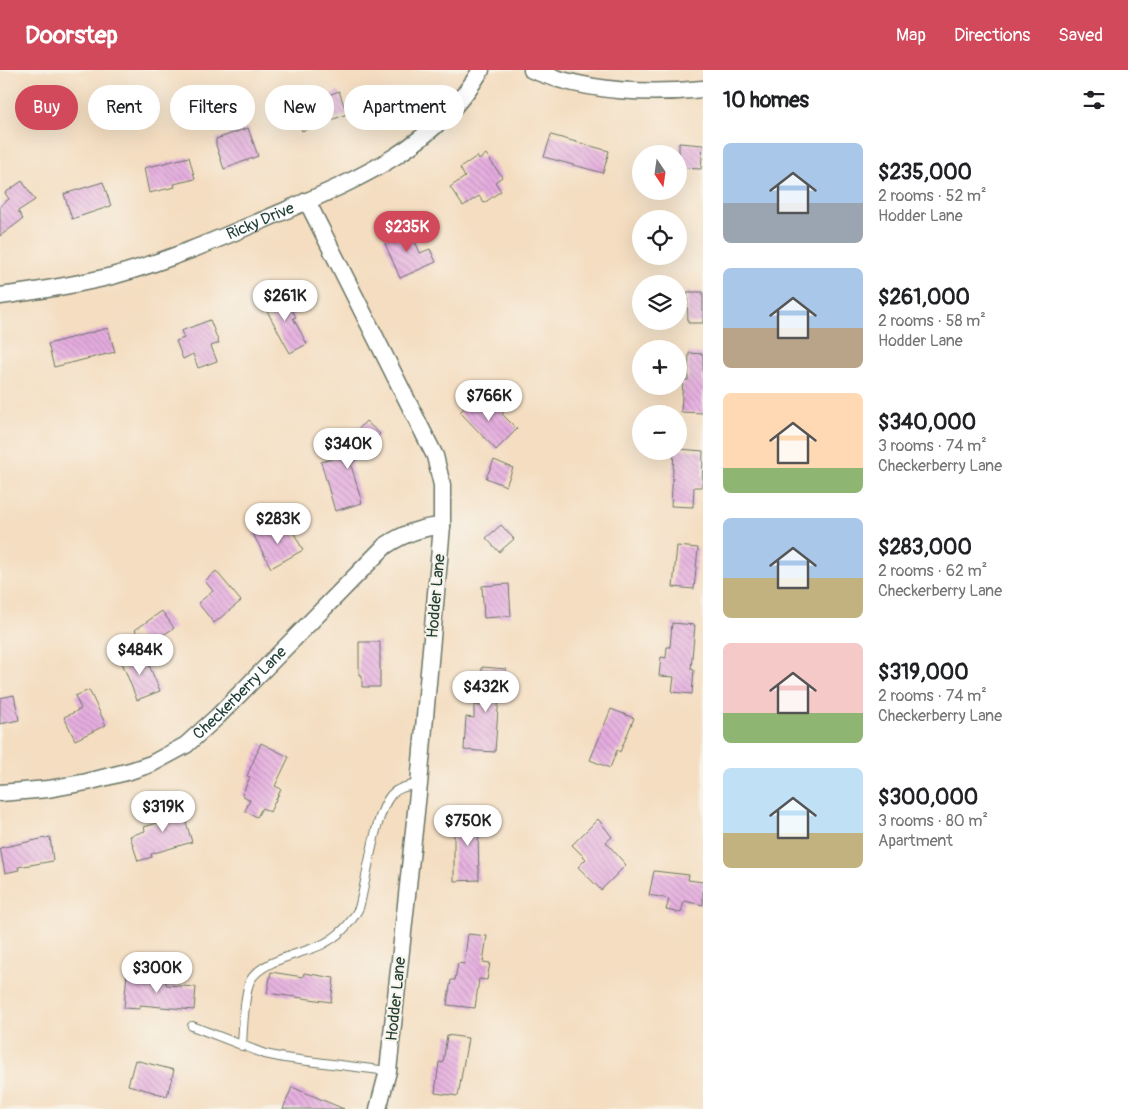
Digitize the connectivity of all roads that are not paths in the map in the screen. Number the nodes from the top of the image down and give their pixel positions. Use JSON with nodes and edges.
{"nodes":[{"id":1,"x":481,"y":70,"type":"edge"},
{"id":2,"x":532,"y":70,"type":"edge"},
{"id":3,"x":703,"y":89,"type":"edge"},
{"id":4,"x":307,"y":201,"type":"junction"},
{"id":5,"x":0,"y":296,"type":"edge"},
{"id":6,"x":442,"y":526,"type":"junction"},
{"id":7,"x":419,"y":784,"type":"junction"},
{"id":8,"x":0,"y":794,"type":"edge"},
{"id":9,"x":192,"y":1026,"type":"dead end"},
{"id":10,"x":242,"y":1046,"type":"junction"},
{"id":11,"x":388,"y":1071,"type":"junction"},
{"id":12,"x":378,"y":1109,"type":"edge"}],
"edges":[{"from":1,"to":4,"type":"street","name":"Ricky Drive"},
{"from":2,"to":3,"type":"street"},
{"from":4,"to":5,"type":"street","name":"Ricky Drive"},
{"from":4,"to":6,"type":"street","name":"Hodder Lane"},
{"from":6,"to":7,"type":"street","name":"Hodder Lane"},
{"from":6,"to":8,"type":"street","name":"Checkerberry Lane"},
{"from":7,"to":10,"type":"lane"},
{"from":7,"to":11,"type":"street","name":"Hodder Lane"},
{"from":9,"to":10,"type":"lane"},
{"from":10,"to":11,"type":"lane"},
{"from":11,"to":12,"type":"street","name":"Hodder Lane"}]}
